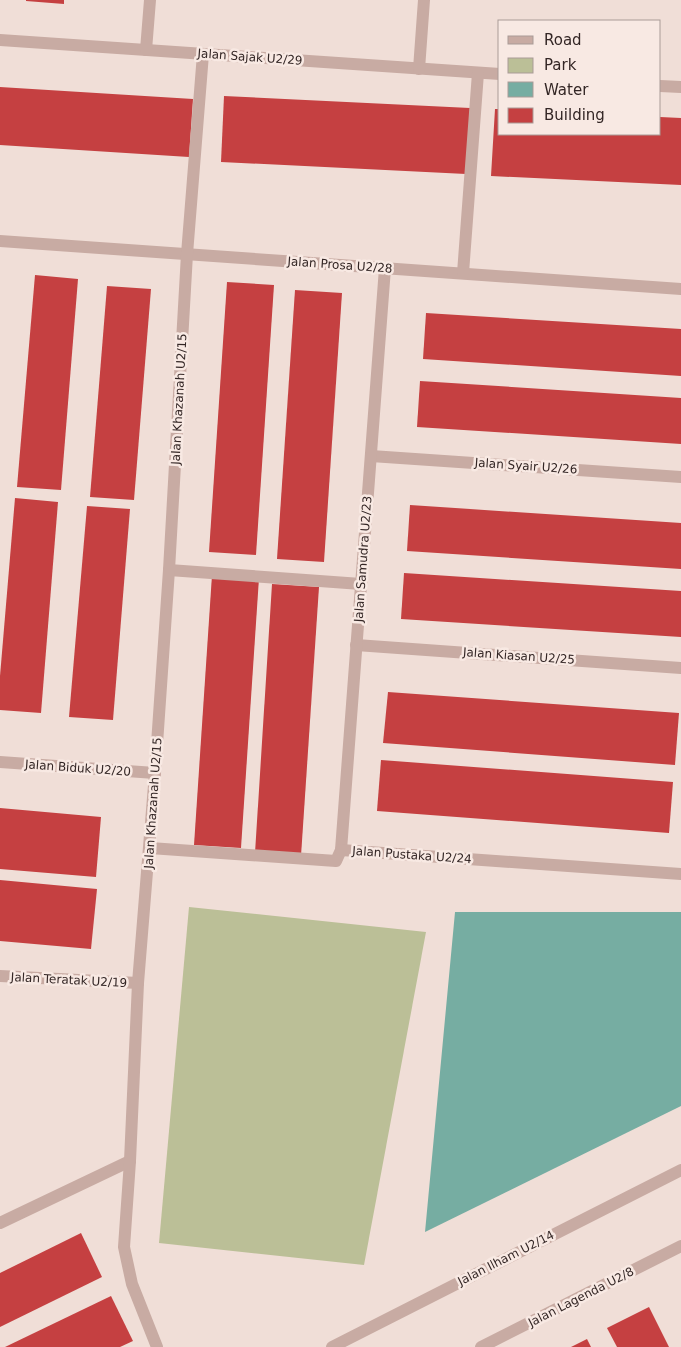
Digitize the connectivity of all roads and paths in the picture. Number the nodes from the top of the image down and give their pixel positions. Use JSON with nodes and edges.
{"nodes":[{"id":1,"x":150,"y":0,"type":"edge"},
{"id":2,"x":424,"y":0,"type":"edge"},
{"id":3,"x":0,"y":40,"type":"edge"},
{"id":4,"x":146,"y":50,"type":"junction"},
{"id":5,"x":203,"y":54,"type":"junction"},
{"id":6,"x":419,"y":69,"type":"junction"},
{"id":7,"x":478,"y":73,"type":"junction"},
{"id":8,"x":498,"y":74,"type":"edge"},
{"id":9,"x":661,"y":86,"type":"edge"},
{"id":10,"x":681,"y":87,"type":"edge"},
{"id":11,"x":0,"y":241,"type":"edge"},
{"id":12,"x":187,"y":254,"type":"junction"},
{"id":13,"x":385,"y":268,"type":"junction"},
{"id":14,"x":463,"y":274,"type":"junction"},
{"id":15,"x":681,"y":289,"type":"edge"},
{"id":16,"x":371,"y":456,"type":"junction"},
{"id":17,"x":681,"y":477,"type":"edge"},
{"id":18,"x":169,"y":570,"type":"junction"},
{"id":19,"x":361,"y":584,"type":"junction"},
{"id":20,"x":356,"y":645,"type":"junction"},
{"id":21,"x":681,"y":668,"type":"edge"},
{"id":22,"x":0,"y":762,"type":"edge"},
{"id":23,"x":156,"y":773,"type":"junction"},
{"id":24,"x":150,"y":848,"type":"junction"},
{"id":25,"x":341,"y":850,"type":"junction"},
{"id":26,"x":681,"y":874,"type":"edge"},
{"id":27,"x":0,"y":976,"type":"edge"},
{"id":28,"x":138,"y":983,"type":"junction"},
{"id":29,"x":130,"y":1161,"type":"junction"},
{"id":30,"x":681,"y":1170,"type":"edge"},
{"id":31,"x":0,"y":1223,"type":"edge"},
{"id":32,"x":680,"y":1251,"type":"edge"},
{"id":33,"x":484,"y":1346,"type":"edge"},
{"id":34,"x":158,"y":1347,"type":"edge"},
{"id":35,"x":332,"y":1347,"type":"edge"}],
"edges":[{"from":1,"to":4,"type":"street"},
{"from":2,"to":6,"type":"street"},
{"from":3,"to":4,"type":"street","name":"Jalan Sajak U2/29"},
{"from":4,"to":5,"type":"street","name":"Jalan Sajak U2/29"},
{"from":5,"to":6,"type":"street","name":"Jalan Sajak U2/29"},
{"from":5,"to":12,"type":"street","name":"Jalan Khazanah U2/15"},
{"from":6,"to":7,"type":"street","name":"Jalan Sajak U2/29"},
{"from":7,"to":8,"type":"street","name":"Jalan Sajak U2/29"},
{"from":7,"to":14,"type":"street"},
{"from":9,"to":10,"type":"street"},
{"from":11,"to":12,"type":"street","name":"Jalan Prosa U2/28"},
{"from":12,"to":13,"type":"street","name":"Jalan Prosa U2/28"},
{"from":12,"to":18,"type":"street","name":"Jalan Khazanah U2/15"},
{"from":13,"to":14,"type":"street","name":"Jalan Prosa U2/28"},
{"from":13,"to":16,"type":"street","name":"Jalan Samudra U2/23"},
{"from":14,"to":15,"type":"street","name":"Jalan Prosa U2/28"},
{"from":16,"to":17,"type":"street","name":"Jalan Syair U2/26"},
{"from":16,"to":19,"type":"street","name":"Jalan Samudra U2/23"},
{"from":18,"to":19,"type":"street"},
{"from":18,"to":23,"type":"street","name":"Jalan Khazanah U2/15"},
{"from":19,"to":20,"type":"street","name":"Jalan Samudra U2/23"},
{"from":20,"to":21,"type":"street","name":"Jalan Kiasan U2/25"},
{"from":20,"to":25,"type":"street","name":"Jalan Samudra U2/23"},
{"from":22,"to":23,"type":"street","name":"Jalan Biduk U2/20"},
{"from":23,"to":24,"type":"street","name":"Jalan Khazanah U2/15"},
{"from":24,"to":25,"type":"street","name":"Jalan Pustaka U2/24"},
{"from":24,"to":28,"type":"street","name":"Jalan Khazanah U2/15"},
{"from":25,"to":26,"type":"street","name":"Jalan Pustaka U2/24"},
{"from":27,"to":28,"type":"street","name":"Jalan Teratak U2/19"},
{"from":28,"to":29,"type":"street","name":"Jalan Khazanah U2/15"},
{"from":29,"to":31,"type":"street"},
{"from":29,"to":34,"type":"street","name":"Jalan Khazanah U2/15"},
{"from":30,"to":35,"type":"street","name":"Jalan Ilham U2/14"},
{"from":32,"to":33,"type":"street","name":"Jalan Lagenda U2/8"}]}
